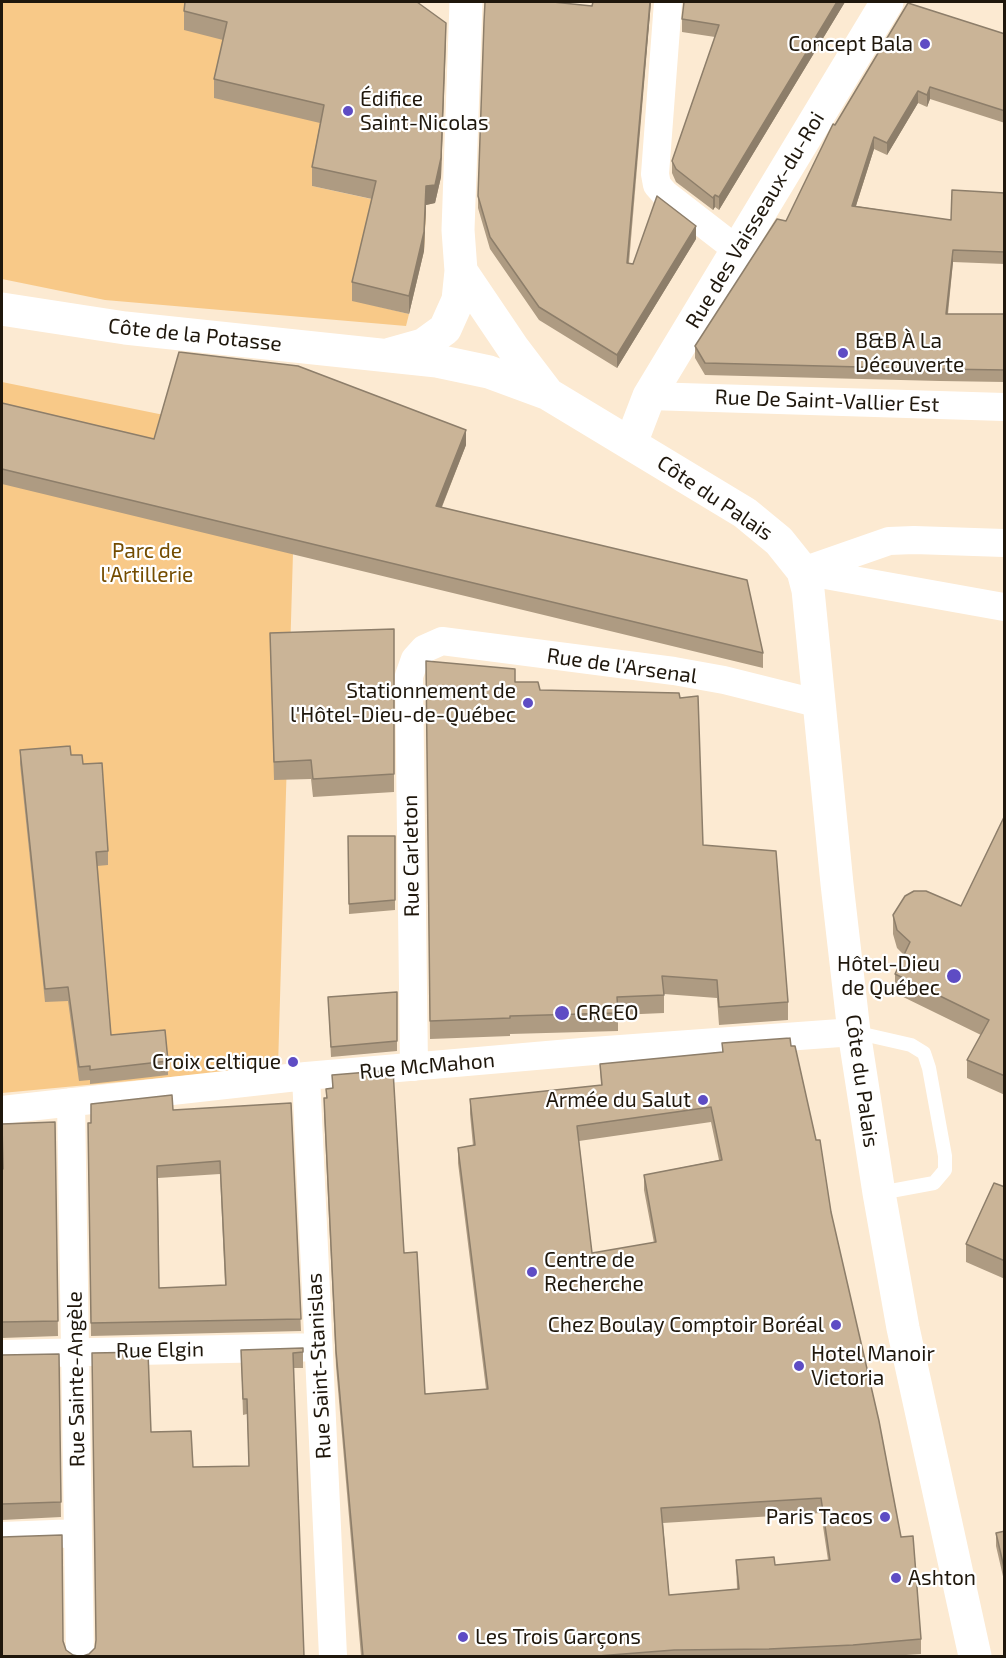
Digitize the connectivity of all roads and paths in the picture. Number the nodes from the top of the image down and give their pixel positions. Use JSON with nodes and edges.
{"nodes":[{"id":1,"x":466,"y":2,"type":"edge"},
{"id":2,"x":668,"y":2,"type":"edge"},
{"id":3,"x":887,"y":2,"type":"edge"},
{"id":4,"x":736,"y":249,"type":"junction"},
{"id":5,"x":461,"y":271,"type":"junction"},
{"id":6,"x":2,"y":309,"type":"edge"},
{"id":7,"x":390,"y":355,"type":"junction"},
{"id":8,"x":548,"y":394,"type":"junction"},
{"id":9,"x":649,"y":396,"type":"junction"},
{"id":10,"x":1005,"y":407,"type":"edge"},
{"id":11,"x":631,"y":443,"type":"junction"},
{"id":12,"x":1005,"y":543,"type":"edge"},
{"id":13,"x":803,"y":571,"type":"junction"},
{"id":14,"x":1005,"y":607,"type":"edge"},
{"id":15,"x":424,"y":649,"type":"joint"},
{"id":16,"x":820,"y":704,"type":"junction"},
{"id":17,"x":854,"y":1032,"type":"junction"},
{"id":18,"x":414,"y":1067,"type":"junction"},
{"id":19,"x":306,"y":1076,"type":"junction"},
{"id":20,"x":71,"y":1102,"type":"junction"},
{"id":21,"x":2,"y":1110,"type":"edge"},
{"id":22,"x":879,"y":1193,"type":"junction"},
{"id":23,"x":318,"y":1347,"type":"junction"},
{"id":24,"x":76,"y":1352,"type":"junction"},
{"id":25,"x":2,"y":1354,"type":"edge"},
{"id":26,"x":78,"y":1533,"type":"junction"},
{"id":27,"x":2,"y":1536,"type":"edge"},
{"id":28,"x":80,"y":1656,"type":"edge"},
{"id":29,"x":333,"y":1656,"type":"edge"},
{"id":30,"x":975,"y":1656,"type":"edge"}],
"edges":[{"from":1,"to":5,"type":"street","name":"Côte de la Potasse"},
{"from":2,"to":4,"type":"street"},
{"from":3,"to":4,"type":"street","name":"Rue des Vaisseaux-du-Roi"},
{"from":4,"to":9,"type":"street","name":"Rue des Vaisseaux-du-Roi"},
{"from":5,"to":7,"type":"street","name":"Côte de la Potasse"},
{"from":5,"to":8,"type":"street"},
{"from":6,"to":7,"type":"street","name":"Côte de la Potasse"},
{"from":7,"to":8,"type":"street","name":"Côte de la Potasse"},
{"from":8,"to":11,"type":"street","name":"Côte du Palais"},
{"from":9,"to":10,"type":"street","name":"Rue De Saint-Vallier Est"},
{"from":9,"to":11,"type":"street","name":"Rue des Vaisseaux-du-Roi"},
{"from":11,"to":13,"type":"street","name":"Côte du Palais"},
{"from":12,"to":13,"type":"street"},
{"from":13,"to":14,"type":"street"},
{"from":13,"to":16,"type":"street","name":"Côte du Palais"},
{"from":15,"to":16,"type":"street","name":"Rue de l'Arsenal"},
{"from":15,"to":18,"type":"street","name":"Rue Carleton"},
{"from":16,"to":17,"type":"street","name":"Côte du Palais"},
{"from":17,"to":18,"type":"street","name":"Rue McMahon"},
{"from":17,"to":22,"type":"street","name":"Côte du Palais"},
{"from":17,"to":22,"type":"lane"},
{"from":18,"to":19,"type":"street","name":"Rue McMahon"},
{"from":19,"to":20,"type":"street","name":"Rue McMahon"},
{"from":19,"to":23,"type":"street","name":"Rue Saint-Stanislas"},
{"from":20,"to":21,"type":"street","name":"Rue McMahon"},
{"from":20,"to":24,"type":"street","name":"Rue Sainte-Angèle"},
{"from":22,"to":30,"type":"street","name":"Côte du Palais"},
{"from":23,"to":24,"type":"street","name":"Rue Elgin"},
{"from":23,"to":29,"type":"street","name":"Rue Saint-Stanislas"},
{"from":24,"to":25,"type":"street","name":"Rue Elgin"},
{"from":24,"to":26,"type":"street","name":"Rue Sainte-Angèle"},
{"from":26,"to":27,"type":"street"},
{"from":26,"to":28,"type":"street","name":"Rue Sainte-Angèle"}]}
